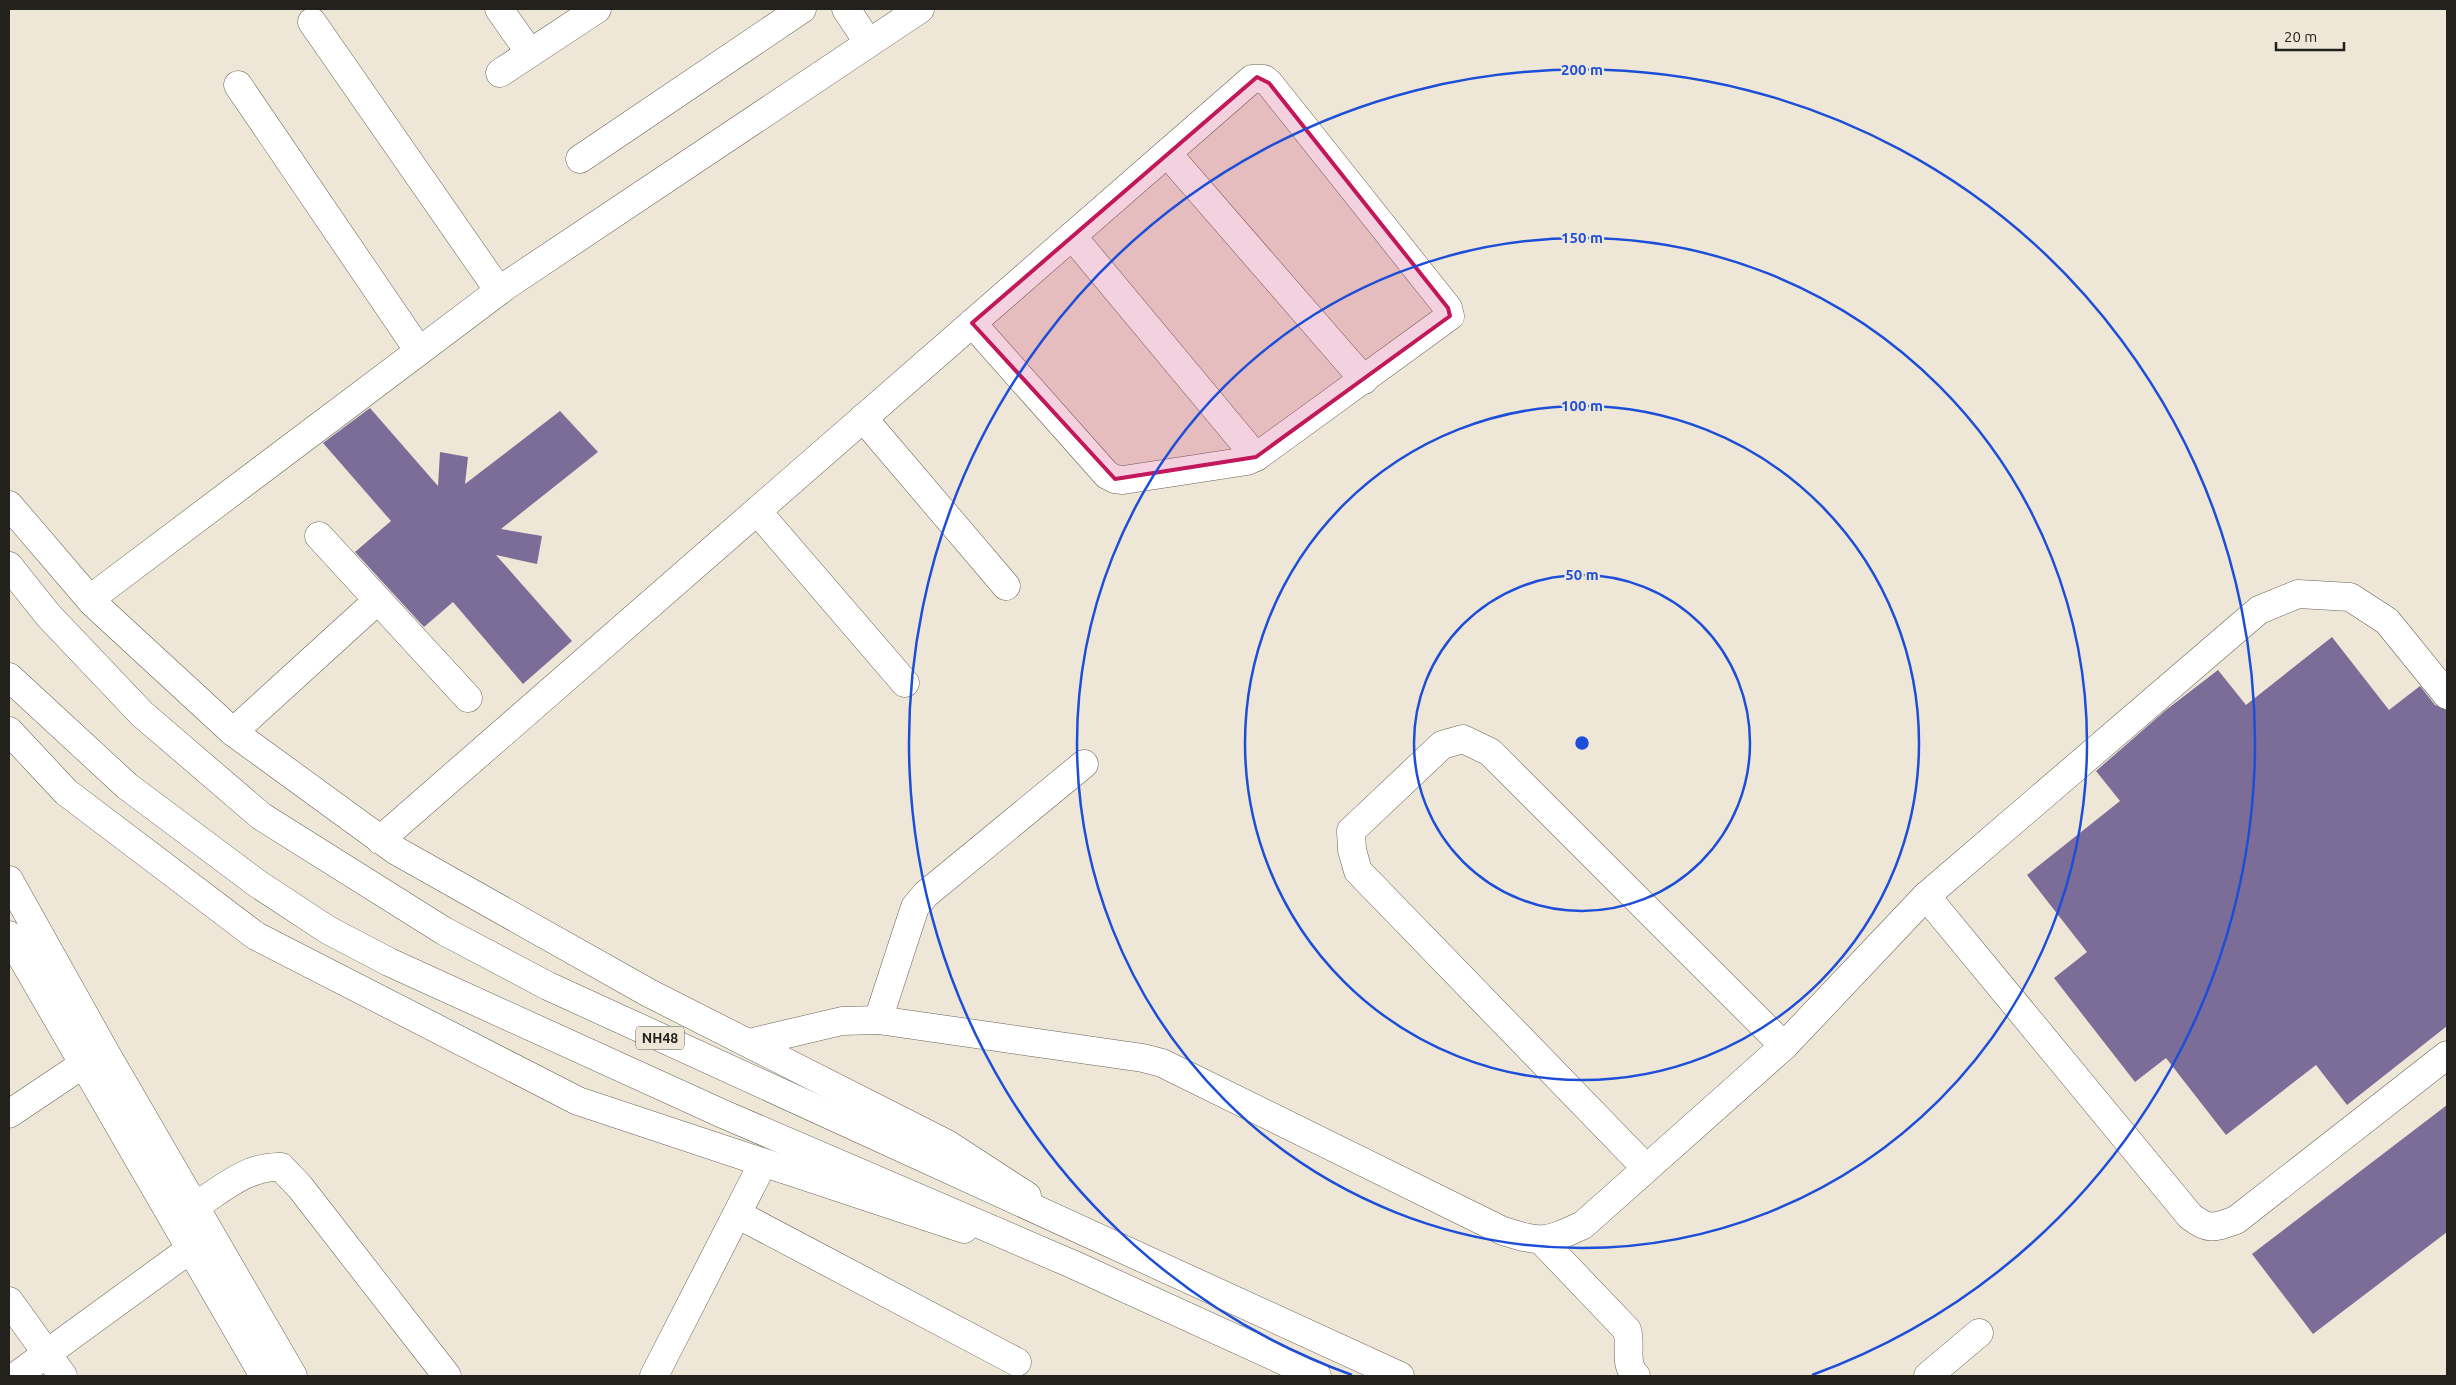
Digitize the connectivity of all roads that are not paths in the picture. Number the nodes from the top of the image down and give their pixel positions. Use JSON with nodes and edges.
{"nodes":[{"id":1,"x":499,"y":9,"type":"edge"},
{"id":2,"x":597,"y":9,"type":"edge"},
{"id":3,"x":802,"y":9,"type":"edge"},
{"id":4,"x":846,"y":9,"type":"edge"},
{"id":5,"x":920,"y":9,"type":"edge"},
{"id":6,"x":312,"y":22,"type":"dead end"},
{"id":7,"x":868,"y":42,"type":"junction"},
{"id":8,"x":530,"y":53,"type":"junction"},
{"id":9,"x":500,"y":73,"type":"dead end"},
{"id":10,"x":238,"y":85,"type":"dead end"},
{"id":11,"x":1167,"y":153,"type":"junction"},
{"id":12,"x":580,"y":159,"type":"dead end"},
{"id":13,"x":1072,"y":236,"type":"junction"},
{"id":14,"x":499,"y":291,"type":"junction"},
{"id":15,"x":972,"y":323,"type":"junction"},
{"id":16,"x":419,"y":351,"type":"junction"},
{"id":17,"x":1364,"y":380,"type":"junction"},
{"id":18,"x":863,"y":418,"type":"junction"},
{"id":19,"x":1256,"y":457,"type":"junction"},
{"id":20,"x":9,"y":505,"type":"edge"},
{"id":21,"x":756,"y":511,"type":"junction"},
{"id":22,"x":318,"y":536,"type":"dead end"},
{"id":23,"x":9,"y":566,"type":"edge"},
{"id":24,"x":1006,"y":586,"type":"dead end"},
{"id":25,"x":90,"y":599,"type":"junction"},
{"id":26,"x":378,"y":600,"type":"junction"},
{"id":27,"x":9,"y":677,"type":"edge"},
{"id":28,"x":905,"y":683,"type":"dead end"},
{"id":29,"x":2447,"y":695,"type":"edge"},
{"id":30,"x":468,"y":698,"type":"dead end"},
{"id":31,"x":9,"y":730,"type":"edge"},
{"id":32,"x":234,"y":732,"type":"junction"},
{"id":33,"x":1084,"y":764,"type":"dead end"},
{"id":34,"x":380,"y":840,"type":"junction"},
{"id":35,"x":9,"y":880,"type":"edge"},
{"id":36,"x":1926,"y":896,"type":"junction"},
{"id":37,"x":9,"y":935,"type":"edge"},
{"id":38,"x":878,"y":1020,"type":"junction"},
{"id":39,"x":749,"y":1043,"type":"junction"},
{"id":40,"x":1784,"y":1046,"type":"junction"},
{"id":41,"x":2447,"y":1055,"type":"edge"},
{"id":42,"x":82,"y":1065,"type":"junction"},
{"id":43,"x":9,"y":1114,"type":"edge"},
{"id":44,"x":763,"y":1163,"type":"junction"},
{"id":45,"x":1646,"y":1168,"type":"junction"},
{"id":46,"x":194,"y":1207,"type":"junction"},
{"id":47,"x":737,"y":1214,"type":"junction"},
{"id":48,"x":1080,"y":1231,"type":"junction"},
{"id":49,"x":1542,"y":1241,"type":"junction"},
{"id":50,"x":200,"y":1242,"type":"junction"},
{"id":51,"x":1072,"y":1264,"type":"junction"},
{"id":52,"x":9,"y":1301,"type":"edge"},
{"id":53,"x":1979,"y":1333,"type":"dead end"},
{"id":54,"x":47,"y":1353,"type":"junction"},
{"id":55,"x":1017,"y":1362,"type":"dead end"},
{"id":56,"x":16,"y":1376,"type":"edge"},
{"id":57,"x":63,"y":1376,"type":"edge"},
{"id":58,"x":264,"y":1376,"type":"edge"},
{"id":59,"x":293,"y":1376,"type":"edge"},
{"id":60,"x":447,"y":1376,"type":"edge"},
{"id":61,"x":654,"y":1376,"type":"edge"},
{"id":62,"x":1317,"y":1376,"type":"edge"},
{"id":63,"x":1400,"y":1376,"type":"edge"},
{"id":64,"x":1636,"y":1376,"type":"edge"},
{"id":65,"x":1928,"y":1376,"type":"edge"}],
"edges":[{"from":1,"to":8,"type":"main road"},
{"from":2,"to":8,"type":"main road"},
{"from":3,"to":12,"type":"main road"},
{"from":4,"to":7,"type":"main road"},
{"from":5,"to":7,"type":"main road"},
{"from":6,"to":14,"type":"main road"},
{"from":7,"to":14,"type":"main road"},
{"from":8,"to":9,"type":"main road"},
{"from":10,"to":16,"type":"main road"},
{"from":11,"to":13,"type":"main road"},
{"from":11,"to":17,"type":"main road"},
{"from":11,"to":17,"type":"main road"},
{"from":13,"to":15,"type":"main road"},
{"from":13,"to":19,"type":"main road"},
{"from":14,"to":16,"type":"main road"},
{"from":15,"to":18,"type":"main road"},
{"from":15,"to":19,"type":"main road"},
{"from":16,"to":25,"type":"main road"},
{"from":17,"to":19,"type":"main road"},
{"from":18,"to":21,"type":"main road"},
{"from":18,"to":24,"type":"main road"},
{"from":20,"to":25,"type":"main road"},
{"from":21,"to":28,"type":"main road"},
{"from":21,"to":34,"type":"main road"},
{"from":22,"to":26,"type":"main road"},
{"from":23,"to":48,"type":"main road","number":"NH48"},
{"from":25,"to":32,"type":"main road"},
{"from":26,"to":30,"type":"main road"},
{"from":26,"to":32,"type":"main road"},
{"from":27,"to":51,"type":"main road"},
{"from":29,"to":36,"type":"main road"},
{"from":31,"to":44,"type":"main road"},
{"from":32,"to":34,"type":"main road"},
{"from":33,"to":38,"type":"main road"},
{"from":34,"to":39,"type":"main road"},
{"from":35,"to":46,"type":"main road"},
{"from":36,"to":40,"type":"main road"},
{"from":36,"to":41,"type":"main road"},
{"from":37,"to":42,"type":"main road"},
{"from":38,"to":39,"type":"main road"},
{"from":38,"to":49,"type":"main road"},
{"from":39,"to":48,"type":"main road"},
{"from":40,"to":45,"type":"main road"},
{"from":40,"to":45,"type":"main road"},
{"from":42,"to":43,"type":"main road"},
{"from":42,"to":50,"type":"main road"},
{"from":44,"to":47,"type":"main road"},
{"from":44,"to":51,"type":"main road"},
{"from":45,"to":49,"type":"main road"},
{"from":46,"to":50,"type":"main road"},
{"from":46,"to":60,"type":"main road"},
{"from":47,"to":55,"type":"main road"},
{"from":47,"to":61,"type":"main road"},
{"from":48,"to":63,"type":"main road","number":"NH48"},
{"from":49,"to":64,"type":"main road"},
{"from":50,"to":54,"type":"main road"},
{"from":50,"to":58,"type":"main road"},
{"from":50,"to":59,"type":"main road"},
{"from":51,"to":62,"type":"main road"},
{"from":52,"to":54,"type":"main road"},
{"from":53,"to":65,"type":"main road"},
{"from":54,"to":56,"type":"main road"},
{"from":54,"to":57,"type":"main road"}]}
